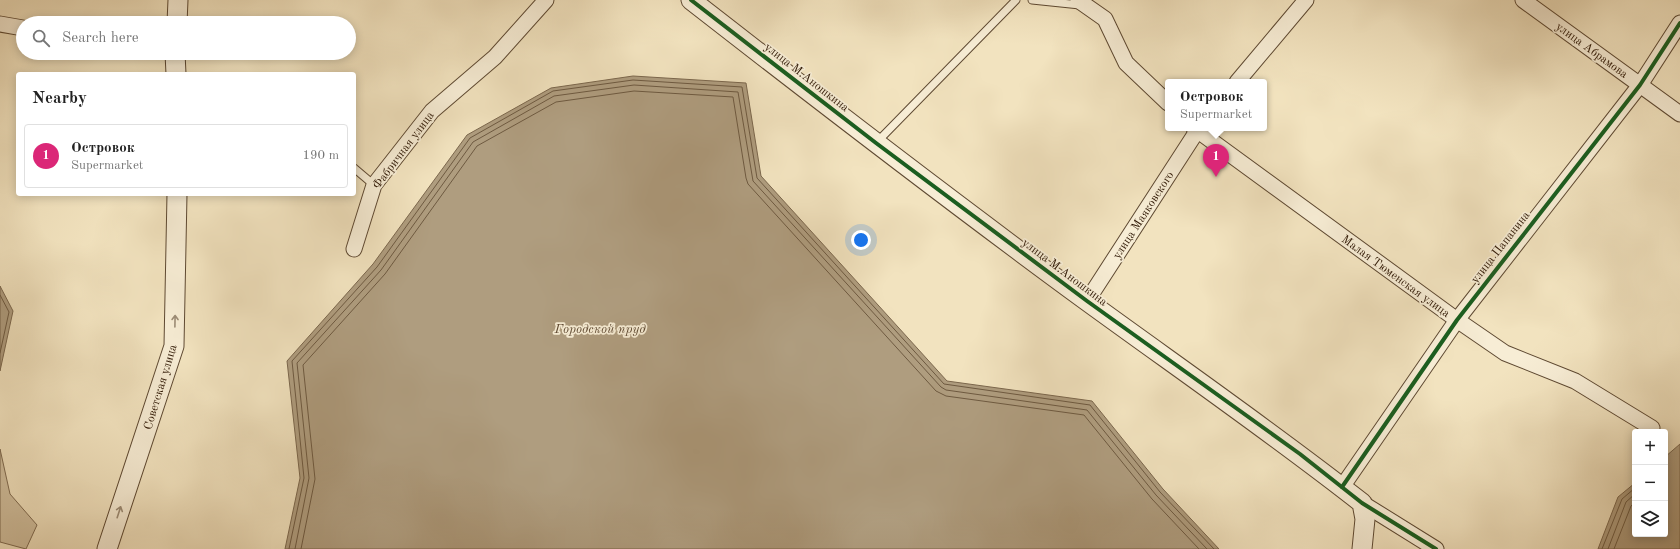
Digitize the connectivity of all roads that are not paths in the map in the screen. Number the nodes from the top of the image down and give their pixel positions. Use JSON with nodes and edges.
{"nodes":[{"id":1,"x":178,"y":0,"type":"edge"},
{"id":2,"x":546,"y":0,"type":"edge"},
{"id":3,"x":691,"y":0,"type":"edge"},
{"id":4,"x":1016,"y":0,"type":"edge"},
{"id":5,"x":1032,"y":0,"type":"edge"},
{"id":6,"x":1306,"y":0,"type":"edge"},
{"id":7,"x":1523,"y":0,"type":"edge"},
{"id":8,"x":1082,"y":3,"type":"edge"},
{"id":9,"x":177,"y":16,"type":"edge"},
{"id":10,"x":1680,"y":23,"type":"edge"},
{"id":11,"x":0,"y":24,"type":"edge"},
{"id":12,"x":16,"y":27,"type":"edge"},
{"id":13,"x":175,"y":60,"type":"edge"},
{"id":14,"x":176,"y":72,"type":"edge"},
{"id":15,"x":1240,"y":79,"type":"edge"},
{"id":16,"x":1640,"y":85,"type":"junction"},
{"id":17,"x":1165,"y":100,"type":"edge"},
{"id":18,"x":1680,"y":114,"type":"edge"},
{"id":19,"x":1195,"y":131,"type":"edge"},
{"id":20,"x":1199,"y":131,"type":"edge"},
{"id":21,"x":876,"y":144,"type":"junction"},
{"id":22,"x":356,"y":170,"type":"edge"},
{"id":23,"x":374,"y":185,"type":"junction"},
{"id":24,"x":177,"y":196,"type":"edge"},
{"id":25,"x":354,"y":249,"type":"dead end"},
{"id":26,"x":1087,"y":301,"type":"junction"},
{"id":27,"x":1456,"y":320,"type":"junction"},
{"id":28,"x":1652,"y":428,"type":"dead end"},
{"id":29,"x":1342,"y":487,"type":"junction"},
{"id":30,"x":1362,"y":503,"type":"junction"},
{"id":31,"x":107,"y":549,"type":"edge"},
{"id":32,"x":1362,"y":549,"type":"edge"},
{"id":33,"x":1436,"y":549,"type":"edge"}],
"edges":[{"from":1,"to":9,"type":"street"},
{"from":2,"to":23,"type":"street","name":"Фабричная улица"},
{"from":3,"to":21,"type":"street","name":"улица М.Аношкина"},
{"from":4,"to":21,"type":"lane"},
{"from":5,"to":8,"type":"lane"},
{"from":6,"to":15,"type":"street"},
{"from":7,"to":16,"type":"street","name":"улица Абрамова"},
{"from":8,"to":17,"type":"street"},
{"from":10,"to":16,"type":"street","name":"улица Папанина"},
{"from":11,"to":12,"type":"street"},
{"from":13,"to":14,"type":"street"},
{"from":16,"to":18,"type":"street","name":"улица Абрамова"},
{"from":16,"to":27,"type":"street","name":"улица Папанина"},
{"from":19,"to":26,"type":"street","name":"улица Маяковского"},
{"from":20,"to":27,"type":"street","name":"Малая Тюменская улица"},
{"from":21,"to":26,"type":"street","name":"улица М.Аношкина"},
{"from":22,"to":23,"type":"lane"},
{"from":23,"to":25,"type":"street","name":"Фабричная улица"},
{"from":31,"to":24,"type":"street","name":"Советская улица","one_way":true},
{"from":26,"to":29,"type":"street","name":"улица М.Аношкина"},
{"from":27,"to":28,"type":"street","name":"Малая Тюменская улица"},
{"from":27,"to":29,"type":"street","name":"улица Папанина"},
{"from":29,"to":30,"type":"street","name":"улица М.Аношкина"},
{"from":30,"to":32,"type":"street"},
{"from":30,"to":33,"type":"street","name":"улица М.Аношкина"}]}
